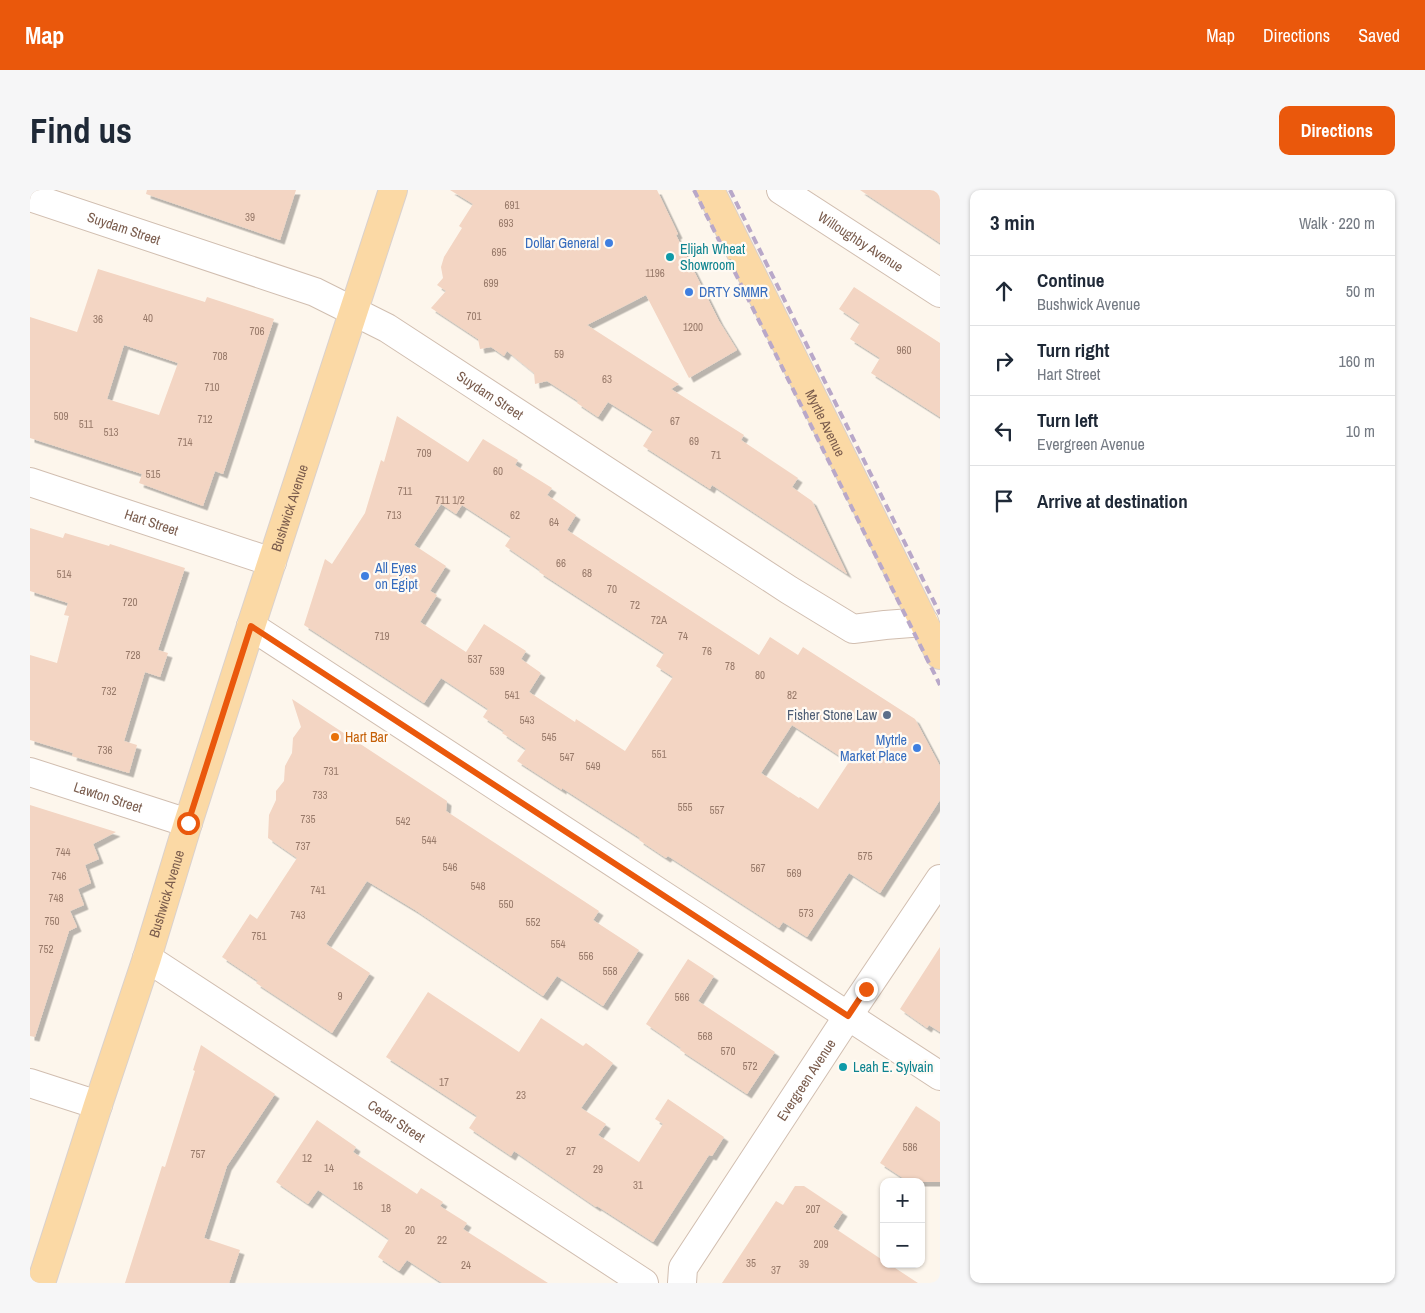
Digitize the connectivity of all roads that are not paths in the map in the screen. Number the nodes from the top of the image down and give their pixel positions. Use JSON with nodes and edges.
{"nodes":[{"id":1,"x":393,"y":190,"type":"edge"},
{"id":2,"x":710,"y":190,"type":"edge"},
{"id":3,"x":781,"y":190,"type":"edge"},
{"id":4,"x":30,"y":197,"type":"edge"},
{"id":5,"x":940,"y":293,"type":"edge"},
{"id":6,"x":353,"y":312,"type":"junction"},
{"id":7,"x":30,"y":482,"type":"edge"},
{"id":8,"x":272,"y":562,"type":"junction"},
{"id":9,"x":924,"y":622,"type":"junction"},
{"id":10,"x":251,"y":626,"type":"junction"},
{"id":11,"x":940,"y":655,"type":"edge"},
{"id":12,"x":30,"y":772,"type":"edge"},
{"id":13,"x":188,"y":823,"type":"junction"},
{"id":14,"x":940,"y":879,"type":"edge"},
{"id":15,"x":147,"y":958,"type":"junction"},
{"id":16,"x":848,"y":1016,"type":"junction"},
{"id":17,"x":940,"y":1076,"type":"edge"},
{"id":18,"x":30,"y":1083,"type":"edge"},
{"id":19,"x":98,"y":1106,"type":"junction"},
{"id":20,"x":41,"y":1283,"type":"edge"},
{"id":21,"x":644,"y":1283,"type":"edge"},
{"id":22,"x":682,"y":1283,"type":"edge"}],
"edges":[{"from":1,"to":6,"type":"main road","name":"Bushwick Avenue"},
{"from":2,"to":9,"type":"main road","name":"Myrtle Avenue"},
{"from":3,"to":5,"type":"street","name":"Willoughby Avenue"},
{"from":4,"to":6,"type":"street","name":"Suydam Street"},
{"from":6,"to":8,"type":"main road","name":"Bushwick Avenue"},
{"from":6,"to":9,"type":"street","name":"Suydam Street"},
{"from":7,"to":8,"type":"street","name":"Hart Street"},
{"from":8,"to":10,"type":"main road","name":"Bushwick Avenue"},
{"from":9,"to":11,"type":"main road","name":"Myrtle Avenue"},
{"from":10,"to":13,"type":"main road","name":"Bushwick Avenue"},
{"from":10,"to":16,"type":"street"},
{"from":12,"to":13,"type":"street","name":"Lawton Street"},
{"from":13,"to":15,"type":"main road","name":"Bushwick Avenue"},
{"from":14,"to":16,"type":"street","name":"Evergreen Avenue"},
{"from":15,"to":19,"type":"main road","name":"Bushwick Avenue"},
{"from":15,"to":21,"type":"street","name":"Cedar Street"},
{"from":16,"to":17,"type":"street"},
{"from":16,"to":22,"type":"street","name":"Evergreen Avenue"},
{"from":18,"to":19,"type":"street"},
{"from":19,"to":20,"type":"main road","name":"Bushwick Avenue"}]}
